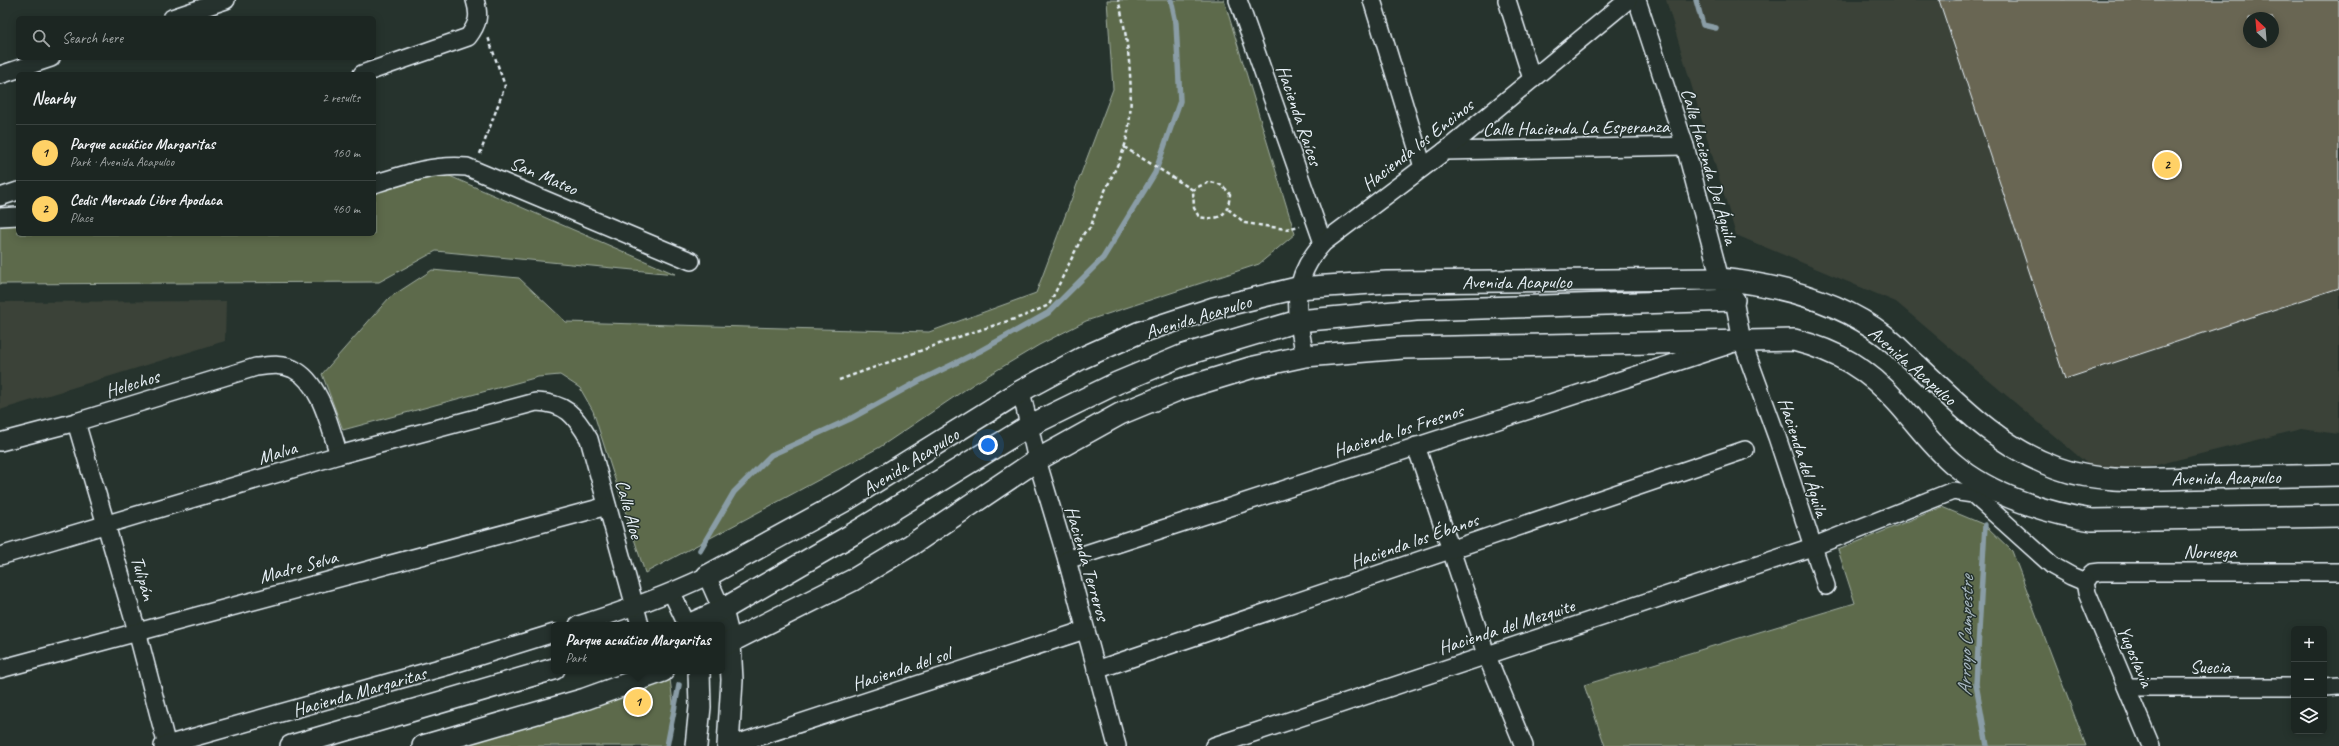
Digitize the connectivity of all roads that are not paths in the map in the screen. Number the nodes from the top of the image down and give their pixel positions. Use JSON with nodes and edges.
{"nodes":[{"id":1,"x":226,"y":0,"type":"edge"},
{"id":2,"x":475,"y":0,"type":"edge"},
{"id":3,"x":1238,"y":0,"type":"edge"},
{"id":4,"x":1372,"y":0,"type":"edge"},
{"id":5,"x":1507,"y":0,"type":"edge"},
{"id":6,"x":1628,"y":0,"type":"edge"},
{"id":7,"x":1637,"y":0,"type":"edge"},
{"id":8,"x":178,"y":16,"type":"edge"},
{"id":9,"x":45,"y":60,"type":"edge"},
{"id":10,"x":368,"y":72,"type":"edge"},
{"id":11,"x":0,"y":75,"type":"edge"},
{"id":12,"x":1532,"y":80,"type":"junction"},
{"id":13,"x":1685,"y":146,"type":"junction"},
{"id":14,"x":1445,"y":151,"type":"junction"},
{"id":15,"x":1423,"y":167,"type":"junction"},
{"id":16,"x":376,"y":183,"type":"edge"},
{"id":17,"x":16,"y":192,"type":"edge"},
{"id":18,"x":0,"y":197,"type":"edge"},
{"id":19,"x":0,"y":216,"type":"edge"},
{"id":20,"x":16,"y":216,"type":"edge"},
{"id":21,"x":1323,"y":243,"type":"junction"},
{"id":22,"x":691,"y":261,"type":"dead end"},
{"id":23,"x":1720,"y":279,"type":"junction"},
{"id":24,"x":1297,"y":288,"type":"junction"},
{"id":25,"x":1734,"y":300,"type":"junction"},
{"id":26,"x":1298,"y":321,"type":"junction"},
{"id":27,"x":1742,"y":341,"type":"junction"},
{"id":28,"x":1305,"y":356,"type":"junction"},
{"id":29,"x":1021,"y":391,"type":"junction"},
{"id":30,"x":567,"y":409,"type":"joint"},
{"id":31,"x":76,"y":422,"type":"junction"},
{"id":32,"x":1029,"y":426,"type":"junction"},
{"id":33,"x":0,"y":442,"type":"edge"},
{"id":34,"x":1416,"y":446,"type":"junction"},
{"id":35,"x":1745,"y":450,"type":"dead end"},
{"id":36,"x":339,"y":455,"type":"junction"},
{"id":37,"x":1037,"y":460,"type":"junction"},
{"id":38,"x":2339,"y":475,"type":"edge"},
{"id":39,"x":607,"y":506,"type":"junction"},
{"id":40,"x":2339,"y":516,"type":"edge"},
{"id":41,"x":107,"y":525,"type":"junction"},
{"id":42,"x":1812,"y":547,"type":"junction"},
{"id":43,"x":1452,"y":549,"type":"junction"},
{"id":44,"x":0,"y":556,"type":"edge"},
{"id":45,"x":1067,"y":560,"type":"junction"},
{"id":46,"x":2339,"y":572,"type":"edge"},
{"id":47,"x":707,"y":576,"type":"junction"},
{"id":48,"x":2085,"y":582,"type":"junction"},
{"id":49,"x":1826,"y":586,"type":"dead end"},
{"id":50,"x":672,"y":592,"type":"junction"},
{"id":51,"x":634,"y":608,"type":"junction"},
{"id":52,"x":722,"y":610,"type":"junction"},
{"id":53,"x":588,"y":622,"type":"edge"},
{"id":54,"x":639,"y":622,"type":"edge"},
{"id":55,"x":687,"y":622,"type":"edge"},
{"id":56,"x":695,"y":622,"type":"edge"},
{"id":57,"x":723,"y":622,"type":"edge"},
{"id":58,"x":1085,"y":630,"type":"junction"},
{"id":59,"x":137,"y":631,"type":"junction"},
{"id":60,"x":551,"y":634,"type":"edge"},
{"id":61,"x":726,"y":645,"type":"edge"},
{"id":62,"x":1486,"y":654,"type":"junction"},
{"id":63,"x":0,"y":669,"type":"edge"},
{"id":64,"x":551,"y":670,"type":"edge"},
{"id":65,"x":1096,"y":670,"type":"junction"},
{"id":66,"x":651,"y":674,"type":"edge"},
{"id":67,"x":699,"y":674,"type":"edge"},
{"id":68,"x":2327,"y":686,"type":"edge"},
{"id":69,"x":2339,"y":686,"type":"edge"},
{"id":70,"x":2127,"y":687,"type":"junction"},
{"id":71,"x":2291,"y":687,"type":"edge"},
{"id":72,"x":165,"y":746,"type":"edge"},
{"id":73,"x":291,"y":746,"type":"edge"},
{"id":74,"x":423,"y":746,"type":"edge"},
{"id":75,"x":696,"y":746,"type":"edge"},
{"id":76,"x":729,"y":746,"type":"edge"},
{"id":77,"x":1118,"y":746,"type":"edge"},
{"id":78,"x":1214,"y":746,"type":"edge"},
{"id":79,"x":1524,"y":746,"type":"edge"},
{"id":80,"x":2151,"y":746,"type":"edge"}],
"edges":[{"from":1,"to":8,"type":"street"},
{"from":2,"to":10,"type":"street"},
{"from":3,"to":21,"type":"street","name":"Hacienda Raíces"},
{"from":4,"to":15,"type":"street"},
{"from":5,"to":12,"type":"street"},
{"from":6,"to":12,"type":"street","name":"Hacienda los Encinos"},
{"from":7,"to":13,"type":"street","name":"Calle Hacienda Del Águila"},
{"from":9,"to":11,"type":"street"},
{"from":12,"to":14,"type":"street","name":"Hacienda los Encinos"},
{"from":13,"to":14,"type":"street","name":"Calle Hacienda La Esperanza"},
{"from":13,"to":23,"type":"street","name":"Calle Hacienda Del Águila"},
{"from":14,"to":15,"type":"street","name":"Hacienda los Encinos"},
{"from":15,"to":21,"type":"street","name":"Hacienda los Encinos"},
{"from":16,"to":22,"type":"street","name":"San Mateo"},
{"from":17,"to":18,"type":"street"},
{"from":19,"to":20,"type":"street"},
{"from":21,"to":24,"type":"street","name":"Hacienda los Encinos"},
{"from":23,"to":24,"type":"street","name":"Avenida Acapulco"},
{"from":23,"to":25,"type":"street","name":"Calle Hacienda Del Águila"},
{"from":23,"to":38,"type":"street","name":"Avenida Acapulco"},
{"from":24,"to":26,"type":"street","name":"Hacienda los Encinos"},
{"from":24,"to":29,"type":"street","name":"Avenida Acapulco"},
{"from":25,"to":26,"type":"street","name":"Avenida Acapulco"},
{"from":25,"to":27,"type":"street","name":"Calle Hacienda Del Águila"},
{"from":26,"to":28,"type":"street","name":"Hacienda los Encinos"},
{"from":26,"to":32,"type":"street","name":"Avenida Acapulco"},
{"from":27,"to":28,"type":"street","name":"Avenida Acapulco"},
{"from":27,"to":34,"type":"street","name":"Hacienda los Fresnos"},
{"from":27,"to":40,"type":"street","name":"Avenida Acapulco"},
{"from":27,"to":42,"type":"street","name":"Hacienda del Águila"},
{"from":28,"to":37,"type":"street","name":"Avenida Acapulco"},
{"from":29,"to":32,"type":"street","name":"Hacienda Terreros"},
{"from":29,"to":47,"type":"street","name":"Avenida Acapulco"},
{"from":30,"to":36,"type":"street","name":"Malva"},
{"from":30,"to":39,"type":"street","name":"Calle Aloe"},
{"from":31,"to":33,"type":"street","name":"Helechos"},
{"from":31,"to":36,"type":"street","name":"Helechos"},
{"from":31,"to":41,"type":"street","name":"Tulipán"},
{"from":32,"to":37,"type":"street","name":"Hacienda Terreros"},
{"from":32,"to":52,"type":"street","name":"Avenida Acapulco"},
{"from":34,"to":43,"type":"street"},
{"from":34,"to":45,"type":"street","name":"Hacienda los Fresnos"},
{"from":35,"to":43,"type":"street","name":"Hacienda los Ébanos"},
{"from":36,"to":41,"type":"street","name":"Malva"},
{"from":37,"to":45,"type":"street","name":"Hacienda Terreros"},
{"from":37,"to":61,"type":"street","name":"Avenida Acapulco"},
{"from":39,"to":51,"type":"street","name":"Calle Aloe"},
{"from":39,"to":59,"type":"street","name":"Madre Selva"},
{"from":41,"to":44,"type":"street","name":"Malva"},
{"from":41,"to":59,"type":"street","name":"Tulipán"},
{"from":42,"to":48,"type":"street","name":"Hacienda del Mezquite"},
{"from":42,"to":49,"type":"street","name":"Hacienda del Águila"},
{"from":42,"to":62,"type":"street","name":"Hacienda del Mezquite"},
{"from":43,"to":62,"type":"street"},
{"from":43,"to":65,"type":"street","name":"Hacienda los Ébanos"},
{"from":45,"to":58,"type":"street","name":"Hacienda Terreros"},
{"from":46,"to":48,"type":"street","name":"Noruega"},
{"from":47,"to":50,"type":"street"},
{"from":47,"to":52,"type":"street"},
{"from":48,"to":70,"type":"street","name":"Yugoslavia"},
{"from":50,"to":51,"type":"street"},
{"from":50,"to":55,"type":"street"},
{"from":51,"to":53,"type":"street"},
{"from":51,"to":54,"type":"street","name":"Calle Aloe"},
{"from":52,"to":56,"type":"street"},
{"from":52,"to":57,"type":"street"},
{"from":58,"to":65,"type":"street","name":"Hacienda Terreros"},
{"from":58,"to":76,"type":"street","name":"Hacienda del sol"},
{"from":59,"to":63,"type":"street","name":"Madre Selva"},
{"from":59,"to":72,"type":"street","name":"Tulipán"},
{"from":60,"to":72,"type":"street","name":"Hacienda Margaritas"},
{"from":61,"to":76,"type":"street"},
{"from":62,"to":78,"type":"street","name":"Hacienda del Mezquite"},
{"from":62,"to":79,"type":"street"},
{"from":64,"to":73,"type":"street","name":"Hacienda Margaritas"},
{"from":65,"to":77,"type":"street","name":"Hacienda Terreros"},
{"from":66,"to":74,"type":"street"},
{"from":67,"to":75,"type":"street"},
{"from":68,"to":69,"type":"street"},
{"from":70,"to":71,"type":"street","name":"Suecia"},
{"from":70,"to":80,"type":"street","name":"Yugoslavia"}]}
